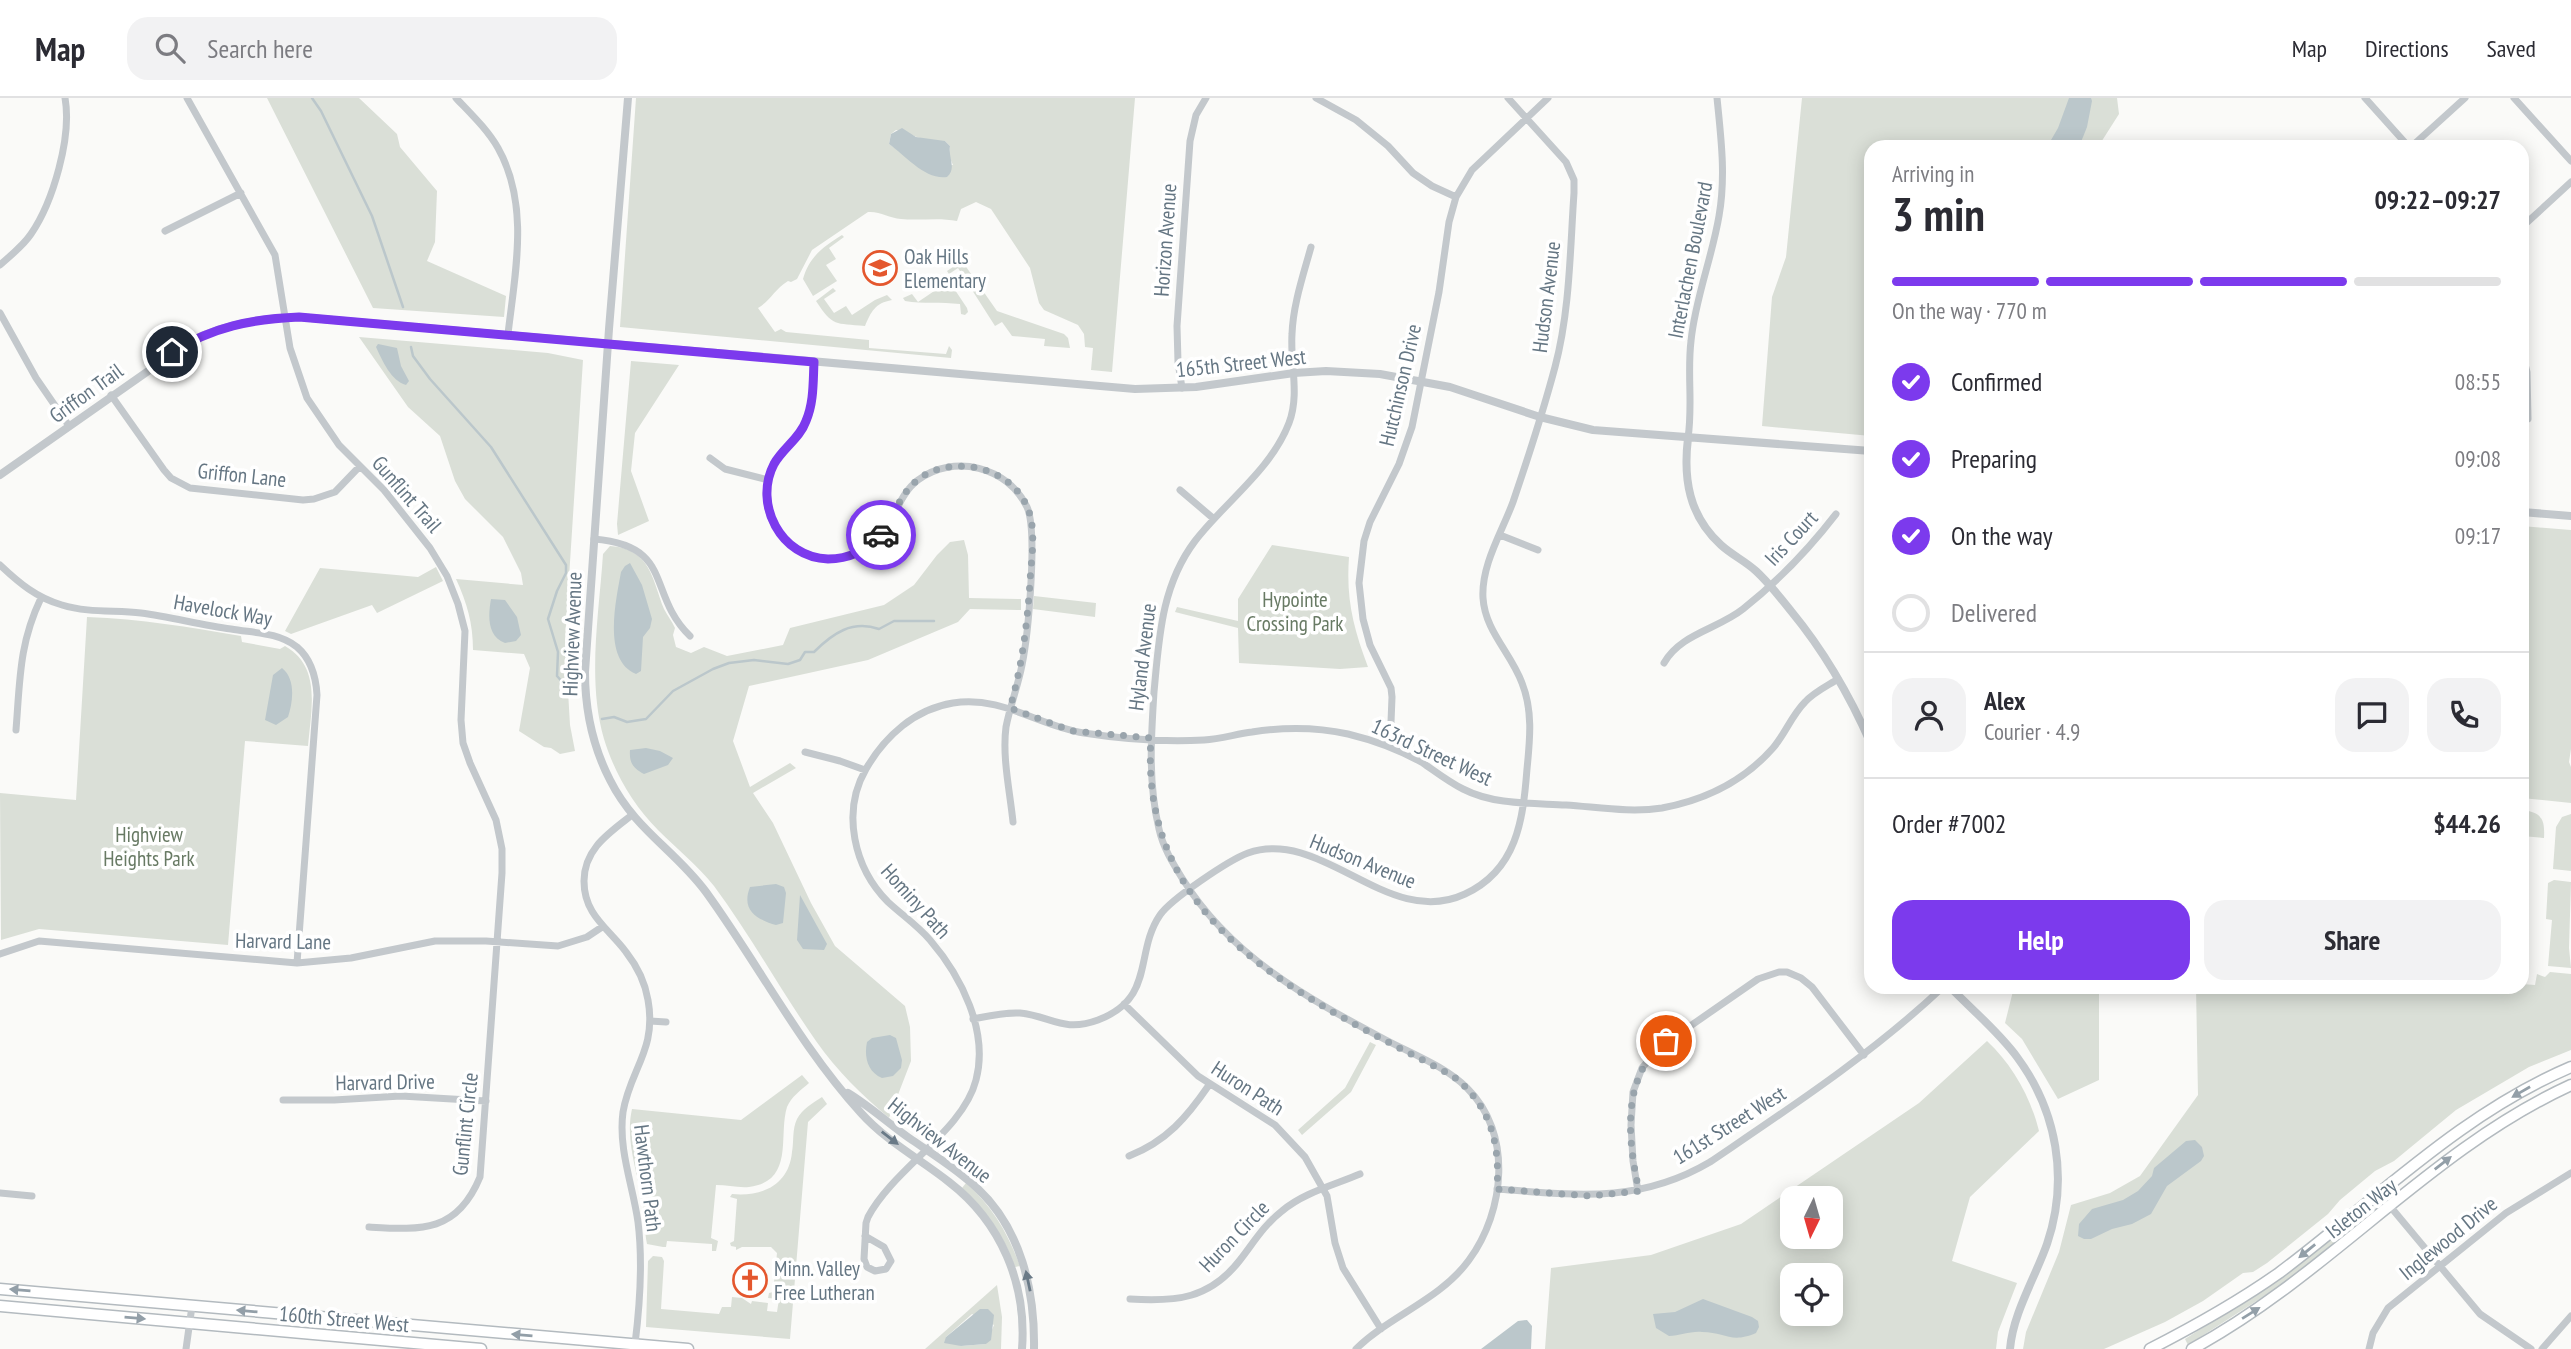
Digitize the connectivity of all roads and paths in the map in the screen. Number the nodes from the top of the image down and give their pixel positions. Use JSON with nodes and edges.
{"nodes":[{"id":1,"x":65,"y":98,"type":"edge"},
{"id":2,"x":187,"y":98,"type":"edge"},
{"id":3,"x":456,"y":98,"type":"edge"},
{"id":4,"x":628,"y":98,"type":"edge"},
{"id":5,"x":1206,"y":98,"type":"edge"},
{"id":6,"x":1316,"y":98,"type":"edge"},
{"id":7,"x":1508,"y":98,"type":"edge"},
{"id":8,"x":1548,"y":98,"type":"edge"},
{"id":9,"x":1717,"y":98,"type":"edge"},
{"id":10,"x":2365,"y":98,"type":"edge"},
{"id":11,"x":2465,"y":98,"type":"edge"},
{"id":12,"x":2514,"y":98,"type":"edge"},
{"id":13,"x":1526,"y":119,"type":"junction"},
{"id":14,"x":2404,"y":140,"type":"edge"},
{"id":15,"x":2418,"y":140,"type":"edge"},
{"id":16,"x":2571,"y":160,"type":"edge"},
{"id":17,"x":2571,"y":182,"type":"edge"},
{"id":18,"x":241,"y":193,"type":"junction"},
{"id":19,"x":1456,"y":197,"type":"junction"},
{"id":20,"x":2529,"y":221,"type":"edge"},
{"id":21,"x":165,"y":231,"type":"dead end"},
{"id":22,"x":1311,"y":247,"type":"dead end"},
{"id":23,"x":0,"y":265,"type":"edge"},
{"id":24,"x":0,"y":313,"type":"edge"},
{"id":25,"x":285,"y":317,"type":"junction"},
{"id":26,"x":508,"y":334,"type":"junction"},
{"id":27,"x":608,"y":344,"type":"junction"},
{"id":28,"x":814,"y":362,"type":"junction"},
{"id":29,"x":1294,"y":373,"type":"junction"},
{"id":30,"x":1422,"y":381,"type":"junction"},
{"id":31,"x":1182,"y":388,"type":"junction"},
{"id":32,"x":111,"y":395,"type":"junction"},
{"id":33,"x":1540,"y":417,"type":"junction"},
{"id":34,"x":69,"y":426,"type":"junction"},
{"id":35,"x":1688,"y":438,"type":"junction"},
{"id":36,"x":1864,"y":450,"type":"edge"},
{"id":37,"x":710,"y":458,"type":"dead end"},
{"id":38,"x":360,"y":467,"type":"junction"},
{"id":39,"x":0,"y":475,"type":"edge"},
{"id":40,"x":768,"y":480,"type":"junction"},
{"id":41,"x":1180,"y":490,"type":"dead end"},
{"id":42,"x":2529,"y":513,"type":"edge"},
{"id":43,"x":1836,"y":514,"type":"dead end"},
{"id":44,"x":2571,"y":516,"type":"edge"},
{"id":45,"x":1214,"y":519,"type":"junction"},
{"id":46,"x":1500,"y":535,"type":"junction"},
{"id":47,"x":594,"y":539,"type":"junction"},
{"id":48,"x":1538,"y":550,"type":"dead end"},
{"id":49,"x":0,"y":565,"type":"edge"},
{"id":50,"x":1770,"y":586,"type":"junction"},
{"id":51,"x":41,"y":598,"type":"junction"},
{"id":52,"x":690,"y":636,"type":"dead end"},
{"id":53,"x":1664,"y":663,"type":"dead end"},
{"id":54,"x":1838,"y":680,"type":"junction"},
{"id":55,"x":1010,"y":708,"type":"junction"},
{"id":56,"x":16,"y":730,"type":"dead end"},
{"id":57,"x":1864,"y":730,"type":"edge"},
{"id":58,"x":1151,"y":738,"type":"junction"},
{"id":59,"x":1384,"y":745,"type":"junction"},
{"id":60,"x":804,"y":752,"type":"dead end"},
{"id":61,"x":865,"y":770,"type":"junction"},
{"id":62,"x":1524,"y":802,"type":"junction"},
{"id":63,"x":632,"y":815,"type":"junction"},
{"id":64,"x":1013,"y":822,"type":"dead end"},
{"id":65,"x":1189,"y":890,"type":"junction"},
{"id":66,"x":602,"y":926,"type":"junction"},
{"id":67,"x":498,"y":941,"type":"junction"},
{"id":68,"x":0,"y":954,"type":"edge"},
{"id":69,"x":297,"y":963,"type":"junction"},
{"id":70,"x":1935,"y":994,"type":"edge"},
{"id":71,"x":1957,"y":994,"type":"edge"},
{"id":72,"x":1124,"y":1004,"type":"junction"},
{"id":73,"x":973,"y":1018,"type":"junction"},
{"id":74,"x":650,"y":1021,"type":"junction"},
{"id":75,"x":666,"y":1023,"type":"dead end"},
{"id":76,"x":1864,"y":1055,"type":"junction"},
{"id":77,"x":2571,"y":1067,"type":"edge"},
{"id":78,"x":1209,"y":1085,"type":"junction"},
{"id":79,"x":2571,"y":1085,"type":"edge"},
{"id":80,"x":842,"y":1089,"type":"junction"},
{"id":81,"x":284,"y":1100,"type":"dead end"},
{"id":82,"x":486,"y":1101,"type":"junction"},
{"id":83,"x":925,"y":1149,"type":"junction"},
{"id":84,"x":1129,"y":1156,"type":"dead end"},
{"id":85,"x":915,"y":1158,"type":"junction"},
{"id":86,"x":2571,"y":1173,"type":"edge"},
{"id":87,"x":1360,"y":1174,"type":"dead end"},
{"id":88,"x":1324,"y":1189,"type":"junction"},
{"id":89,"x":1497,"y":1189,"type":"junction"},
{"id":90,"x":1639,"y":1191,"type":"junction"},
{"id":91,"x":0,"y":1193,"type":"edge"},
{"id":92,"x":2379,"y":1193,"type":"junction"},
{"id":93,"x":32,"y":1196,"type":"dead end"},
{"id":94,"x":2391,"y":1207,"type":"junction"},
{"id":95,"x":369,"y":1227,"type":"dead end"},
{"id":96,"x":865,"y":1236,"type":"junction"},
{"id":97,"x":2440,"y":1265,"type":"junction"},
{"id":98,"x":0,"y":1289,"type":"edge"},
{"id":99,"x":1130,"y":1299,"type":"dead end"},
{"id":100,"x":0,"y":1306,"type":"edge"},
{"id":101,"x":192,"y":1306,"type":"junction"},
{"id":102,"x":2571,"y":1316,"type":"edge"},
{"id":103,"x":191,"y":1323,"type":"junction"},
{"id":104,"x":1381,"y":1329,"type":"junction"},
{"id":105,"x":635,"y":1344,"type":"junction"},
{"id":106,"x":186,"y":1349,"type":"edge"},
{"id":107,"x":481,"y":1349,"type":"edge"},
{"id":108,"x":688,"y":1349,"type":"edge"},
{"id":109,"x":1022,"y":1349,"type":"edge"},
{"id":110,"x":1034,"y":1349,"type":"edge"},
{"id":111,"x":1356,"y":1349,"type":"edge"},
{"id":112,"x":2010,"y":1349,"type":"edge"},
{"id":113,"x":2150,"y":1349,"type":"edge"},
{"id":114,"x":2192,"y":1349,"type":"edge"},
{"id":115,"x":2369,"y":1349,"type":"edge"},
{"id":116,"x":2531,"y":1349,"type":"edge"},
{"id":117,"x":2542,"y":1349,"type":"edge"}],
"edges":[{"from":1,"to":23,"type":"street"},
{"from":2,"to":18,"type":"street","name":"Gunflint Trail"},
{"from":3,"to":26,"type":"street"},
{"from":4,"to":27,"type":"street","name":"Highview Avenue"},
{"from":5,"to":31,"type":"street","name":"Horizon Avenue"},
{"from":6,"to":19,"type":"street"},
{"from":7,"to":13,"type":"street","name":"Hudson Avenue"},
{"from":8,"to":13,"type":"street","name":"Hutchinson Drive"},
{"from":9,"to":35,"type":"street","name":"Interlachen Boulevard"},
{"from":10,"to":14,"type":"street"},
{"from":11,"to":15,"type":"street"},
{"from":12,"to":16,"type":"street"},
{"from":13,"to":19,"type":"street","name":"Hutchinson Drive"},
{"from":13,"to":33,"type":"street","name":"Hudson Avenue"},
{"from":17,"to":20,"type":"street"},
{"from":18,"to":21,"type":"street"},
{"from":18,"to":25,"type":"street","name":"Gunflint Trail"},
{"from":19,"to":30,"type":"street","name":"Hutchinson Drive"},
{"from":22,"to":29,"type":"street","name":"Hyland Avenue"},
{"from":24,"to":34,"type":"street"},
{"from":25,"to":26,"type":"street","name":"Griffon Trail"},
{"from":25,"to":32,"type":"street","name":"Griffon Trail"},
{"from":25,"to":38,"type":"street","name":"Gunflint Trail"},
{"from":26,"to":27,"type":"street","name":"Griffon Trail"},
{"from":27,"to":28,"type":"street","name":"165th Street West"},
{"from":27,"to":47,"type":"street","name":"Highview Avenue"},
{"from":28,"to":31,"type":"street","name":"165th Street West"},
{"from":28,"to":40,"type":"street"},
{"from":29,"to":30,"type":"street","name":"165th Street West"},
{"from":29,"to":31,"type":"street","name":"165th Street West"},
{"from":29,"to":45,"type":"street","name":"Hyland Avenue"},
{"from":30,"to":33,"type":"street","name":"165th Street West"},
{"from":30,"to":59,"type":"street","name":"Hutchinson Drive"},
{"from":32,"to":34,"type":"street","name":"Griffon Trail"},
{"from":32,"to":38,"type":"street","name":"Griffon Lane"},
{"from":33,"to":35,"type":"street","name":"165th Street West"},
{"from":33,"to":46,"type":"street","name":"Hudson Avenue"},
{"from":34,"to":39,"type":"street","name":"Griffon Trail"},
{"from":35,"to":36,"type":"street","name":"165th Street West"},
{"from":35,"to":50,"type":"street","name":"Interlachen Boulevard"},
{"from":37,"to":40,"type":"street"},
{"from":38,"to":67,"type":"street","name":"Gunflint Trail"},
{"from":40,"to":55,"type":"street"},
{"from":41,"to":45,"type":"street"},
{"from":42,"to":44,"type":"street"},
{"from":43,"to":50,"type":"street","name":"Iris Court"},
{"from":45,"to":58,"type":"street","name":"Hyland Avenue"},
{"from":46,"to":48,"type":"street"},
{"from":46,"to":62,"type":"street","name":"Hudson Avenue"},
{"from":47,"to":52,"type":"street"},
{"from":47,"to":63,"type":"street","name":"Highview Avenue"},
{"from":49,"to":51,"type":"street","name":"Havelock Way"},
{"from":50,"to":53,"type":"street","name":"Iris Court"},
{"from":50,"to":54,"type":"street","name":"Interlachen Boulevard"},
{"from":51,"to":56,"type":"street"},
{"from":51,"to":69,"type":"street","name":"Havelock Way"},
{"from":54,"to":57,"type":"street","name":"Interlachen Boulevard"},
{"from":54,"to":62,"type":"street","name":"163rd Street West"},
{"from":55,"to":58,"type":"street","name":"163rd Street West"},
{"from":55,"to":61,"type":"street","name":"Hominy Path"},
{"from":55,"to":64,"type":"street"},
{"from":58,"to":59,"type":"street","name":"163rd Street West"},
{"from":58,"to":65,"type":"street","name":"Hyland Avenue"},
{"from":59,"to":62,"type":"street","name":"163rd Street West"},
{"from":60,"to":61,"type":"street"},
{"from":61,"to":73,"type":"street","name":"Hominy Path"},
{"from":62,"to":65,"type":"street","name":"Hudson Avenue"},
{"from":63,"to":66,"type":"street","name":"Hawthorn Path"},
{"from":63,"to":80,"type":"street","name":"Highview Avenue"},
{"from":65,"to":72,"type":"street","name":"Hudson Avenue"},
{"from":65,"to":89,"type":"street","name":"Hyland Avenue"},
{"from":66,"to":67,"type":"street","name":"Harvard Lane"},
{"from":66,"to":74,"type":"street","name":"Hawthorn Path"},
{"from":67,"to":69,"type":"street","name":"Harvard Lane"},
{"from":67,"to":82,"type":"street","name":"Gunflint Circle"},
{"from":68,"to":69,"type":"street","name":"Harvard Lane"},
{"from":70,"to":76,"type":"street","name":"161st Street West"},
{"from":71,"to":112,"type":"street"},
{"from":72,"to":73,"type":"street"},
{"from":72,"to":78,"type":"street","name":"Huron Path"},
{"from":73,"to":83,"type":"street","name":"Hominy Path"},
{"from":74,"to":75,"type":"street"},
{"from":74,"to":105,"type":"street","name":"Hawthorn Path"},
{"from":76,"to":90,"type":"street","name":"161st Street West"},
{"from":76,"to":90,"type":"street"},
{"from":77,"to":92,"type":"main road","name":"Isleton Way","one_way":true},
{"from":78,"to":84,"type":"street"},
{"from":78,"to":88,"type":"street","name":"Huron Path"},
{"from":94,"to":79,"type":"main road","name":"Isleton Way","one_way":true},
{"from":80,"to":83,"type":"street","name":"Highview Avenue"},
{"from":80,"to":85,"type":"street","name":"Highview Avenue","one_way":true},
{"from":81,"to":82,"type":"street","name":"Harvard Drive"},
{"from":82,"to":95,"type":"street","name":"Gunflint Circle"},
{"from":83,"to":85,"type":"street","name":"Hominy Path"},
{"from":110,"to":83,"type":"street","name":"Highview Avenue","one_way":true},
{"from":85,"to":96,"type":"street","name":"Hominy Path"},
{"from":85,"to":109,"type":"street","name":"Highview Avenue"},
{"from":86,"to":97,"type":"street","name":"Inglewood Drive"},
{"from":87,"to":88,"type":"street","name":"Huron Circle"},
{"from":88,"to":99,"type":"street","name":"Huron Circle"},
{"from":88,"to":104,"type":"street","name":"Huron Path"},
{"from":89,"to":90,"type":"street","name":"161st Street West"},
{"from":89,"to":104,"type":"street","name":"Hyland Avenue"},
{"from":91,"to":93,"type":"street"},
{"from":92,"to":94,"type":"street"},
{"from":92,"to":113,"type":"main road","name":"Isleton Way","one_way":true},
{"from":94,"to":97,"type":"street"},
{"from":114,"to":94,"type":"main road","name":"Isleton Way","one_way":true},
{"from":96,"to":96,"type":"street"},
{"from":97,"to":115,"type":"street","name":"Inglewood Drive"},
{"from":97,"to":116,"type":"street"},
{"from":101,"to":98,"type":"main road","name":"160th Street West","one_way":true},
{"from":100,"to":103,"type":"main road","name":"160th Street West","one_way":true},
{"from":101,"to":103,"type":"street"},
{"from":105,"to":101,"type":"main road","name":"160th Street West","one_way":true},
{"from":102,"to":117,"type":"street"},
{"from":103,"to":106,"type":"street"},
{"from":103,"to":107,"type":"main road","name":"160th Street West"},
{"from":104,"to":111,"type":"street","name":"Hyland Avenue"},
{"from":105,"to":108,"type":"main road","name":"160th Street West"}]}
